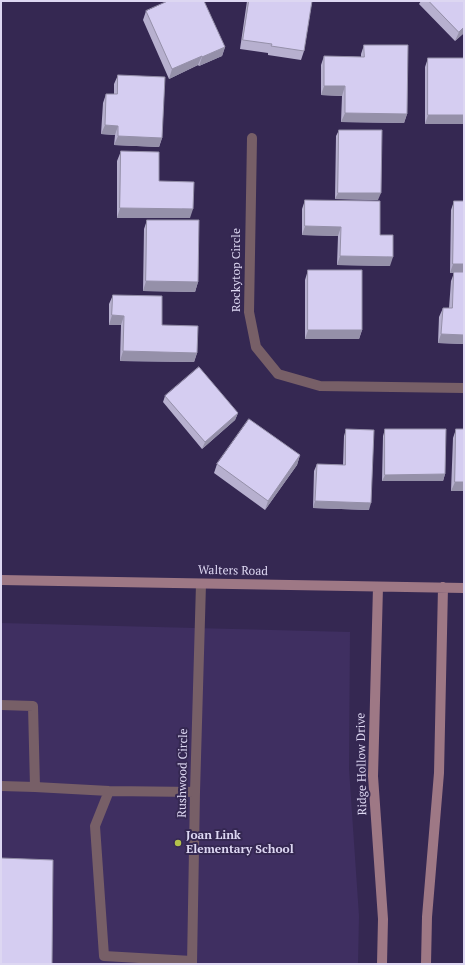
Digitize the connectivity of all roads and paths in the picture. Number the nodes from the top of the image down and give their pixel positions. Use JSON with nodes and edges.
{"nodes":[{"id":1,"x":252,"y":138,"type":"dead end"},
{"id":2,"x":464,"y":388,"type":"edge"},
{"id":3,"x":1,"y":580,"type":"edge"},
{"id":4,"x":201,"y":584,"type":"junction"},
{"id":5,"x":378,"y":587,"type":"junction"},
{"id":6,"x":443,"y":588,"type":"junction"},
{"id":7,"x":464,"y":588,"type":"edge"},
{"id":8,"x":1,"y":705,"type":"edge"},
{"id":9,"x":1,"y":786,"type":"edge"},
{"id":10,"x":35,"y":787,"type":"junction"},
{"id":11,"x":109,"y":791,"type":"junction"},
{"id":12,"x":195,"y":792,"type":"junction"},
{"id":13,"x":192,"y":962,"type":"edge"},
{"id":14,"x":382,"y":964,"type":"edge"},
{"id":15,"x":426,"y":964,"type":"edge"}],
"edges":[{"from":1,"to":2,"type":"street","name":"Rockytop Circle"},
{"from":3,"to":4,"type":"street","name":"Walters Road"},
{"from":4,"to":5,"type":"street","name":"Walters Road"},
{"from":4,"to":12,"type":"street","name":"Rushwood Circle"},
{"from":5,"to":6,"type":"street","name":"Walters Road"},
{"from":5,"to":14,"type":"street","name":"Ridge Hollow Drive"},
{"from":6,"to":7,"type":"street","name":"Walters Road"},
{"from":6,"to":15,"type":"street"},
{"from":8,"to":10,"type":"street"},
{"from":9,"to":10,"type":"street"},
{"from":10,"to":11,"type":"street"},
{"from":11,"to":12,"type":"street"},
{"from":11,"to":13,"type":"street"},
{"from":12,"to":13,"type":"street","name":"Rushwood Circle"}]}
